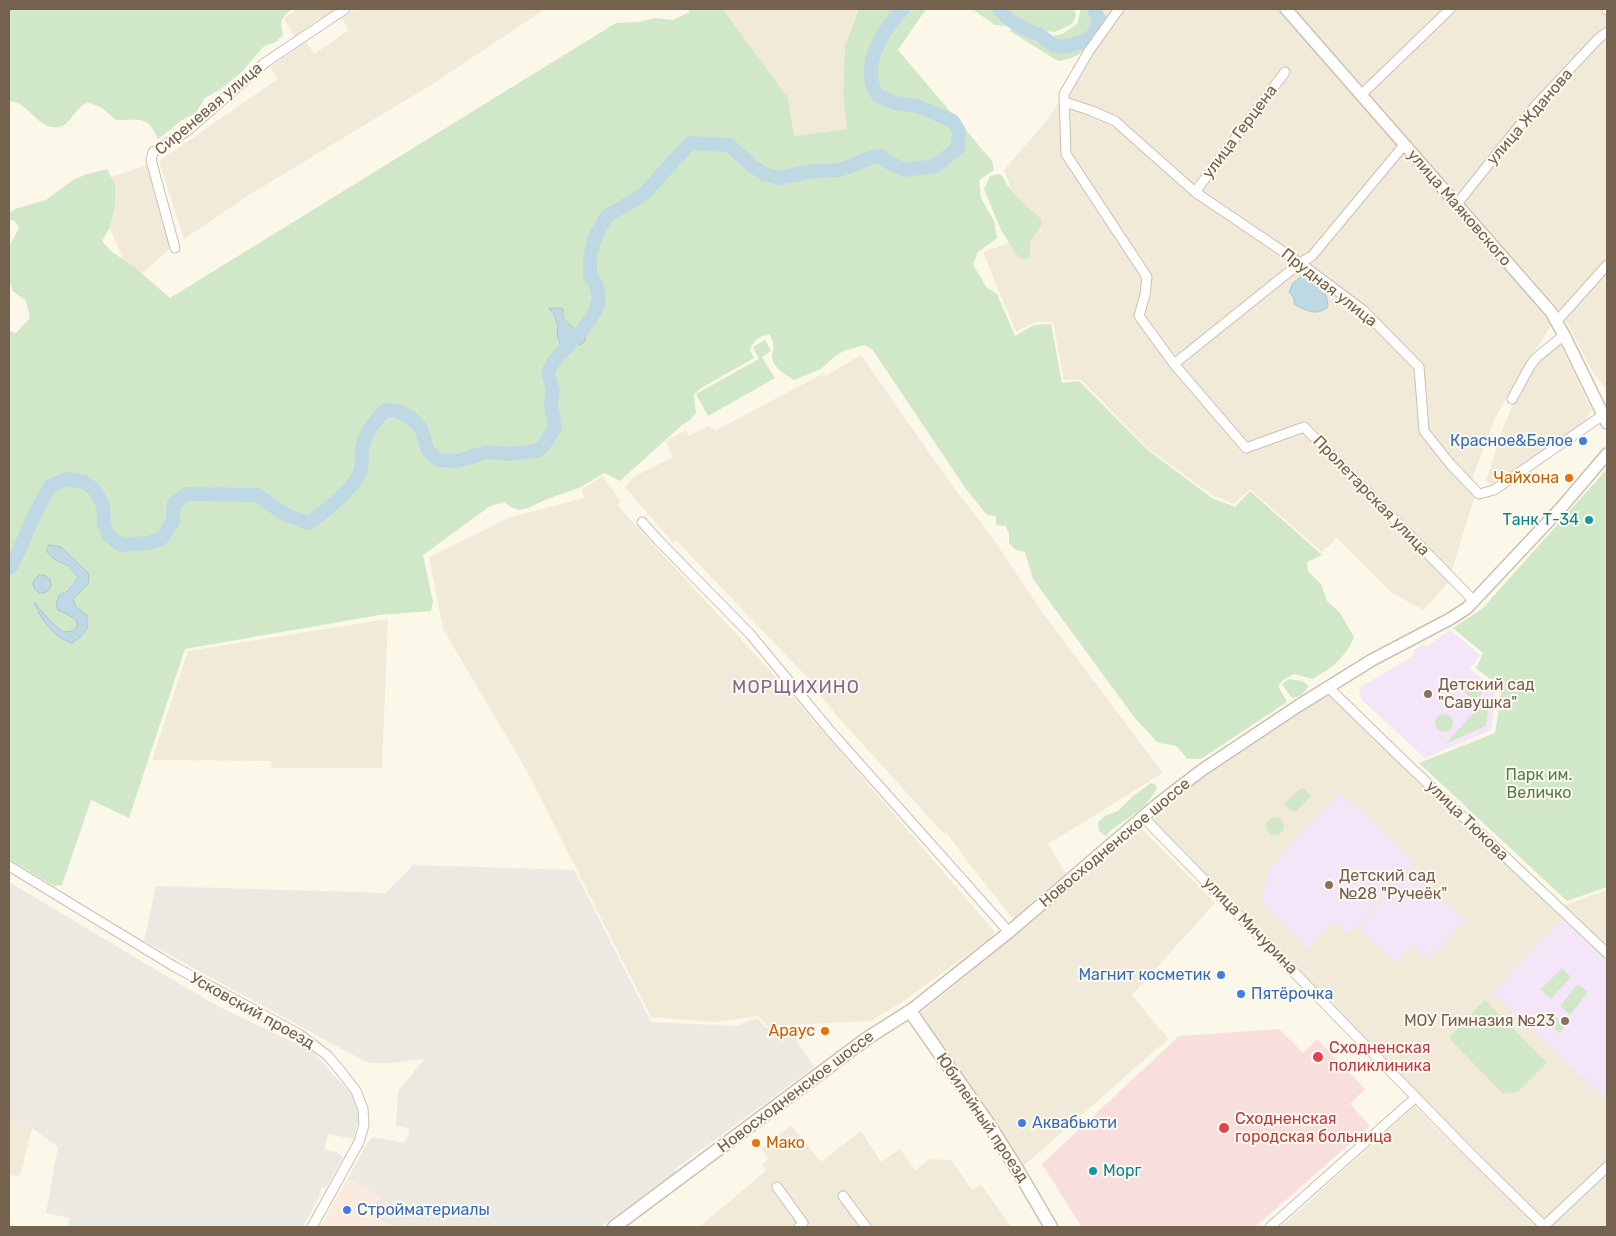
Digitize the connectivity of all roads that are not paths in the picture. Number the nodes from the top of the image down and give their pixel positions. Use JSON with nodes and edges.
{"nodes":[{"id":1,"x":345,"y":9,"type":"edge"},
{"id":2,"x":1119,"y":9,"type":"edge"},
{"id":3,"x":1286,"y":9,"type":"edge"},
{"id":4,"x":1450,"y":9,"type":"edge"},
{"id":5,"x":1607,"y":32,"type":"edge"},
{"id":6,"x":1285,"y":72,"type":"dead end"},
{"id":7,"x":1361,"y":95,"type":"junction"},
{"id":8,"x":1065,"y":102,"type":"junction"},
{"id":9,"x":1404,"y":145,"type":"junction"},
{"id":10,"x":1195,"y":192,"type":"junction"},
{"id":11,"x":1456,"y":205,"type":"junction"},
{"id":12,"x":176,"y":248,"type":"dead end"},
{"id":13,"x":1300,"y":263,"type":"junction"},
{"id":14,"x":1607,"y":265,"type":"edge"},
{"id":15,"x":1557,"y":321,"type":"junction"},
{"id":16,"x":1564,"y":335,"type":"junction"},
{"id":17,"x":1174,"y":364,"type":"junction"},
{"id":18,"x":1512,"y":399,"type":"dead end"},
{"id":19,"x":1605,"y":419,"type":"edge"},
{"id":20,"x":1607,"y":454,"type":"edge"},
{"id":21,"x":642,"y":522,"type":"dead end"},
{"id":22,"x":1474,"y":601,"type":"junction"},
{"id":23,"x":1328,"y":687,"type":"junction"},
{"id":24,"x":1143,"y":817,"type":"junction"},
{"id":25,"x":9,"y":866,"type":"edge"},
{"id":26,"x":1009,"y":932,"type":"junction"},
{"id":27,"x":1607,"y":953,"type":"edge"},
{"id":28,"x":910,"y":1011,"type":"junction"},
{"id":29,"x":1416,"y":1097,"type":"junction"},
{"id":30,"x":1607,"y":1167,"type":"edge"},
{"id":31,"x":777,"y":1187,"type":"dead end"},
{"id":32,"x":843,"y":1196,"type":"dead end"},
{"id":33,"x":617,"y":1226,"type":"edge"},
{"id":34,"x":1540,"y":1226,"type":"edge"},
{"id":35,"x":312,"y":1227,"type":"edge"},
{"id":36,"x":799,"y":1227,"type":"edge"},
{"id":37,"x":866,"y":1227,"type":"edge"},
{"id":38,"x":1051,"y":1227,"type":"edge"},
{"id":39,"x":1270,"y":1227,"type":"edge"}],
"edges":[{"from":1,"to":12,"type":"street","name":"Сиреневая улица"},
{"from":2,"to":8,"type":"street"},
{"from":3,"to":7,"type":"street","name":"улица Маяковского"},
{"from":4,"to":7,"type":"street"},
{"from":5,"to":11,"type":"street","name":"улица Жданова"},
{"from":6,"to":10,"type":"street","name":"улица Герцена"},
{"from":7,"to":9,"type":"street","name":"улица Маяковского"},
{"from":8,"to":10,"type":"street","name":"Прудная улица"},
{"from":8,"to":17,"type":"street","name":"Пролетарская улица"},
{"from":9,"to":11,"type":"street","name":"улица Маяковского"},
{"from":9,"to":13,"type":"street"},
{"from":10,"to":13,"type":"street","name":"Прудная улица"},
{"from":11,"to":15,"type":"street","name":"улица Маяковского"},
{"from":13,"to":17,"type":"street"},
{"from":13,"to":19,"type":"street","name":"Прудная улица"},
{"from":14,"to":15,"type":"street"},
{"from":15,"to":16,"type":"street","name":"улица Маяковского"},
{"from":16,"to":18,"type":"street"},
{"from":16,"to":19,"type":"street","name":"улица Маяковского"},
{"from":17,"to":22,"type":"street","name":"Пролетарская улица"},
{"from":20,"to":22,"type":"street","name":"Новосходненское шоссе"},
{"from":21,"to":26,"type":"street"},
{"from":22,"to":23,"type":"street","name":"Новосходненское шоссе"},
{"from":23,"to":24,"type":"street","name":"Новосходненское шоссе"},
{"from":23,"to":27,"type":"street","name":"улица Тюкова"},
{"from":24,"to":26,"type":"street","name":"Новосходненское шоссе"},
{"from":24,"to":29,"type":"street","name":"улица Мичурина"},
{"from":25,"to":35,"type":"street","name":"Усковский проезд"},
{"from":26,"to":28,"type":"street","name":"Новосходненское шоссе"},
{"from":28,"to":33,"type":"main road","name":"Новосходненское шоссе"},
{"from":28,"to":38,"type":"main road","name":"Юбилейный проезд"},
{"from":29,"to":34,"type":"street","name":"улица Мичурина"},
{"from":29,"to":39,"type":"street"},
{"from":30,"to":34,"type":"street"},
{"from":31,"to":36,"type":"street"},
{"from":32,"to":37,"type":"street"}]}
